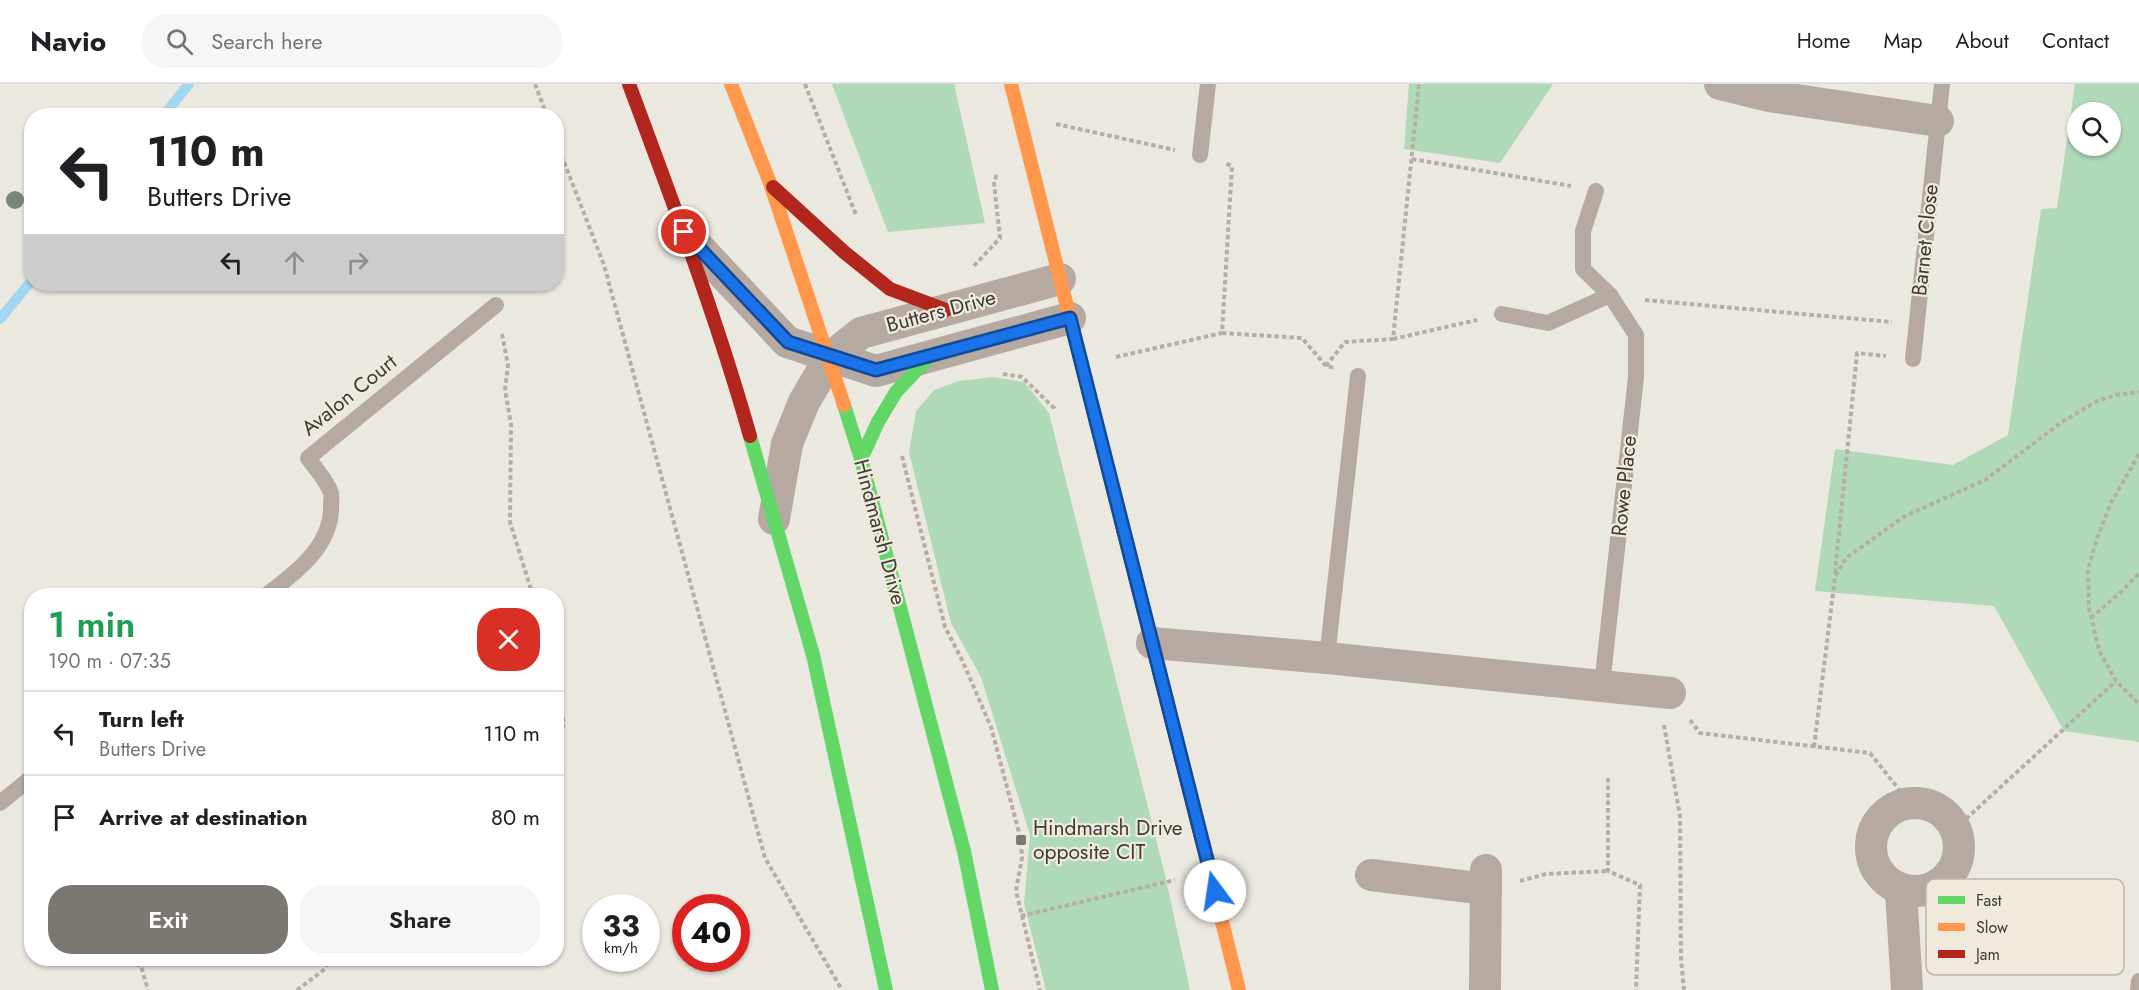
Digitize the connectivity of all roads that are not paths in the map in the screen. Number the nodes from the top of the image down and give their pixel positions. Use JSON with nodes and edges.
{"nodes":[{"id":1,"x":629,"y":84,"type":"edge"},
{"id":2,"x":731,"y":84,"type":"edge"},
{"id":3,"x":1011,"y":84,"type":"edge"},
{"id":4,"x":1208,"y":84,"type":"edge"},
{"id":5,"x":1720,"y":84,"type":"edge"},
{"id":6,"x":1942,"y":84,"type":"edge"},
{"id":7,"x":1938,"y":121,"type":"junction"},
{"id":8,"x":1200,"y":155,"type":"dead end"},
{"id":9,"x":770,"y":183,"type":"junction"},
{"id":10,"x":1596,"y":191,"type":"road end"},
{"id":11,"x":684,"y":232,"type":"junction"},
{"id":12,"x":1060,"y":279,"type":"junction"},
{"id":13,"x":1610,"y":295,"type":"junction"},
{"id":14,"x":496,"y":305,"type":"road end"},
{"id":15,"x":946,"y":309,"type":"junction"},
{"id":16,"x":1502,"y":314,"type":"road end"},
{"id":17,"x":1070,"y":318,"type":"junction"},
{"id":18,"x":930,"y":356,"type":"junction"},
{"id":19,"x":830,"y":357,"type":"junction"},
{"id":20,"x":1913,"y":359,"type":"road end"},
{"id":21,"x":1358,"y":376,"type":"road end"},
{"id":22,"x":861,"y":459,"type":"junction"},
{"id":23,"x":774,"y":519,"type":"junction"},
{"id":24,"x":275,"y":588,"type":"edge"},
{"id":25,"x":1152,"y":643,"type":"junction"},
{"id":26,"x":1327,"y":658,"type":"junction"},
{"id":27,"x":1602,"y":685,"type":"junction"},
{"id":28,"x":1664,"y":693,"type":"road end"},
{"id":29,"x":24,"y":784,"type":"edge"},
{"id":30,"x":0,"y":803,"type":"edge"},
{"id":31,"x":1371,"y":875,"type":"dead end"},
{"id":32,"x":1945,"y":879,"type":"edge"},
{"id":33,"x":1901,"y":890,"type":"junction"},
{"id":34,"x":1926,"y":890,"type":"edge"},
{"id":35,"x":2139,"y":981,"type":"edge"},
{"id":36,"x":886,"y":990,"type":"edge"},
{"id":37,"x":992,"y":990,"type":"edge"},
{"id":38,"x":1239,"y":990,"type":"edge"},
{"id":39,"x":1485,"y":990,"type":"edge"},
{"id":40,"x":1908,"y":990,"type":"edge"},
{"id":41,"x":2138,"y":990,"type":"edge"}],
"edges":[{"from":1,"to":11,"type":"main road"},
{"from":2,"to":9,"type":"main road","name":"Hindmarsh Drive"},
{"from":3,"to":12,"type":"main road"},
{"from":4,"to":8,"type":"lane"},
{"from":5,"to":7,"type":"street"},
{"from":6,"to":7,"type":"lane","name":"Barnet Close"},
{"from":7,"to":20,"type":"lane","name":"Barnet Close"},
{"from":9,"to":15,"type":"main road"},
{"from":9,"to":19,"type":"main road","name":"Hindmarsh Drive"},
{"from":10,"to":13,"type":"lane","name":"Rowe Place"},
{"from":11,"to":19,"type":"street","name":"Butters Drive"},
{"from":11,"to":23,"type":"main road"},
{"from":12,"to":15,"type":"street","name":"Butters Drive"},
{"from":12,"to":17,"type":"main road"},
{"from":13,"to":16,"type":"lane"},
{"from":13,"to":27,"type":"lane","name":"Rowe Place"},
{"from":14,"to":24,"type":"lane","name":"Avalon Court"},
{"from":15,"to":19,"type":"street","name":"Butters Drive"},
{"from":17,"to":18,"type":"street","name":"Butters Drive"},
{"from":17,"to":25,"type":"main road"},
{"from":18,"to":19,"type":"street","name":"Butters Drive"},
{"from":18,"to":22,"type":"main road"},
{"from":19,"to":22,"type":"main road","name":"Hindmarsh Drive"},
{"from":19,"to":23,"type":"street","name":"Butters Drive"},
{"from":21,"to":26,"type":"lane"},
{"from":22,"to":37,"type":"main road","name":"Hindmarsh Drive"},
{"from":23,"to":36,"type":"main road"},
{"from":25,"to":26,"type":"street"},
{"from":25,"to":38,"type":"main road"},
{"from":26,"to":27,"type":"street"},
{"from":27,"to":28,"type":"street"},
{"from":29,"to":30,"type":"lane"},
{"from":31,"to":39,"type":"street"},
{"from":32,"to":33,"type":"street"},
{"from":33,"to":34,"type":"street"},
{"from":33,"to":40,"type":"street"},
{"from":35,"to":41,"type":"lane"}]}
